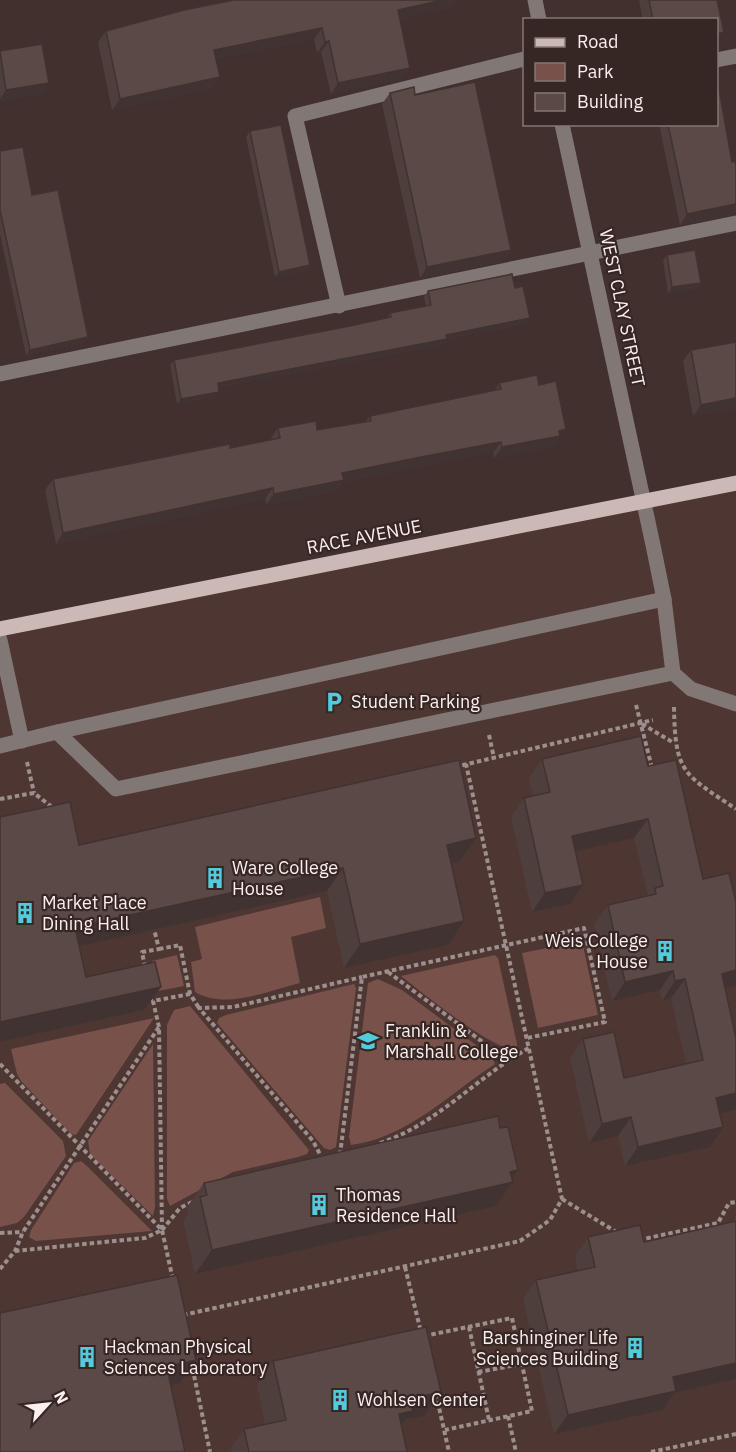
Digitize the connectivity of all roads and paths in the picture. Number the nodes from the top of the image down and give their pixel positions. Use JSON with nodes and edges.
{"nodes":[{"id":1,"x":535,"y":0,"type":"edge"},
{"id":2,"x":539,"y":18,"type":"edge"},
{"id":3,"x":736,"y":56,"type":"edge"},
{"id":4,"x":523,"y":59,"type":"edge"},
{"id":5,"x":718,"y":60,"type":"edge"},
{"id":6,"x":562,"y":126,"type":"edge"},
{"id":7,"x":736,"y":223,"type":"edge"},
{"id":8,"x":590,"y":252,"type":"junction"},
{"id":9,"x":339,"y":306,"type":"junction"},
{"id":10,"x":0,"y":374,"type":"edge"},
{"id":11,"x":736,"y":483,"type":"edge"},
{"id":12,"x":644,"y":500,"type":"junction"},
{"id":13,"x":664,"y":599,"type":"junction"},
{"id":14,"x":0,"y":629,"type":"edge"},
{"id":15,"x":0,"y":640,"type":"edge"},
{"id":16,"x":673,"y":673,"type":"junction"},
{"id":17,"x":736,"y":704,"type":"edge"},
{"id":18,"x":653,"y":720,"type":"dead end"},
{"id":19,"x":641,"y":723,"type":"junction"},
{"id":20,"x":57,"y":732,"type":"junction"},
{"id":21,"x":22,"y":741,"type":"junction"},
{"id":22,"x":674,"y":743,"type":"junction"},
{"id":23,"x":0,"y":746,"type":"edge"},
{"id":24,"x":466,"y":764,"type":"junction"},
{"id":25,"x":443,"y":770,"type":"edge"},
{"id":26,"x":654,"y":774,"type":"edge"},
{"id":27,"x":34,"y":793,"type":"junction"},
{"id":28,"x":0,"y":800,"type":"edge"},
{"id":29,"x":736,"y":809,"type":"edge"},
{"id":30,"x":56,"y":810,"type":"edge"},
{"id":31,"x":154,"y":928,"type":"edge"},
{"id":32,"x":507,"y":945,"type":"junction"},
{"id":33,"x":159,"y":949,"type":"junction"},
{"id":34,"x":146,"y":972,"type":"edge"},
{"id":35,"x":388,"y":972,"type":"junction"},
{"id":36,"x":362,"y":977,"type":"junction"},
{"id":37,"x":151,"y":992,"type":"edge"},
{"id":38,"x":190,"y":994,"type":"junction"},
{"id":39,"x":153,"y":1001,"type":"junction"},
{"id":40,"x":142,"y":1004,"type":"edge"},
{"id":41,"x":199,"y":1008,"type":"junction"},
{"id":42,"x":159,"y":1027,"type":"junction"},
{"id":43,"x":527,"y":1038,"type":"junction"},
{"id":44,"x":530,"y":1047,"type":"junction"},
{"id":45,"x":507,"y":1060,"type":"junction"},
{"id":46,"x":0,"y":1064,"type":"edge"},
{"id":47,"x":372,"y":1146,"type":"edge"},
{"id":48,"x":78,"y":1147,"type":"junction"},
{"id":49,"x":351,"y":1152,"type":"edge"},
{"id":50,"x":340,"y":1156,"type":"junction"},
{"id":51,"x":324,"y":1160,"type":"junction"},
{"id":52,"x":312,"y":1162,"type":"edge"},
{"id":53,"x":198,"y":1198,"type":"edge"},
{"id":54,"x":562,"y":1199,"type":"junction"},
{"id":55,"x":736,"y":1202,"type":"edge"},
{"id":56,"x":162,"y":1230,"type":"junction"},
{"id":57,"x":23,"y":1232,"type":"junction"},
{"id":58,"x":0,"y":1233,"type":"edge"},
{"id":59,"x":619,"y":1233,"type":"edge"},
{"id":60,"x":630,"y":1238,"type":"edge"},
{"id":61,"x":15,"y":1251,"type":"junction"},
{"id":62,"x":1,"y":1267,"type":"edge"},
{"id":63,"x":405,"y":1268,"type":"junction"},
{"id":64,"x":174,"y":1284,"type":"edge"},
{"id":65,"x":179,"y":1305,"type":"edge"},
{"id":66,"x":182,"y":1316,"type":"junction"},
{"id":67,"x":184,"y":1327,"type":"edge"},
{"id":68,"x":469,"y":1327,"type":"junction"},
{"id":69,"x":422,"y":1337,"type":"junction"},
{"id":70,"x":424,"y":1347,"type":"edge"},
{"id":71,"x":189,"y":1350,"type":"edge"},
{"id":72,"x":522,"y":1364,"type":"junction"},
{"id":73,"x":478,"y":1372,"type":"junction"},
{"id":74,"x":434,"y":1389,"type":"edge"},
{"id":75,"x":508,"y":1416,"type":"junction"},
{"id":76,"x":489,"y":1420,"type":"junction"},
{"id":77,"x":444,"y":1430,"type":"junction"},
{"id":78,"x":736,"y":1434,"type":"edge"},
{"id":79,"x":210,"y":1452,"type":"edge"},
{"id":80,"x":449,"y":1452,"type":"edge"},
{"id":81,"x":516,"y":1452,"type":"edge"},
{"id":82,"x":651,"y":1452,"type":"edge"}],
"edges":[{"from":1,"to":2,"type":"street"},
{"from":3,"to":5,"type":"street"},
{"from":4,"to":9,"type":"street"},
{"from":6,"to":8,"type":"street","name":"WEST CLAY STREET"},
{"from":7,"to":8,"type":"street"},
{"from":8,"to":9,"type":"street"},
{"from":8,"to":12,"type":"street","name":"WEST CLAY STREET"},
{"from":9,"to":10,"type":"street"},
{"from":11,"to":12,"type":"main road","name":"RACE AVENUE"},
{"from":12,"to":13,"type":"street","name":"WEST CLAY STREET"},
{"from":12,"to":14,"type":"main road","name":"RACE AVENUE"},
{"from":13,"to":16,"type":"street","name":"WEST CLAY STREET"},
{"from":13,"to":20,"type":"street"},
{"from":15,"to":21,"type":"street"},
{"from":16,"to":17,"type":"street"},
{"from":16,"to":20,"type":"street"},
{"from":16,"to":22,"type":"path"},
{"from":18,"to":19,"type":"path"},
{"from":19,"to":22,"type":"path"},
{"from":19,"to":24,"type":"path"},
{"from":19,"to":26,"type":"path"},
{"from":20,"to":21,"type":"street"},
{"from":21,"to":23,"type":"street"},
{"from":21,"to":27,"type":"path"},
{"from":22,"to":29,"type":"path"},
{"from":24,"to":25,"type":"path"},
{"from":24,"to":32,"type":"path"},
{"from":27,"to":28,"type":"path"},
{"from":27,"to":30,"type":"path"},
{"from":31,"to":33,"type":"path"},
{"from":32,"to":35,"type":"path"},
{"from":32,"to":43,"type":"path"},
{"from":32,"to":43,"type":"path"},
{"from":33,"to":34,"type":"path"},
{"from":33,"to":38,"type":"path"},
{"from":35,"to":36,"type":"path"},
{"from":35,"to":45,"type":"path"},
{"from":36,"to":41,"type":"path"},
{"from":36,"to":50,"type":"path"},
{"from":37,"to":39,"type":"path"},
{"from":38,"to":39,"type":"path"},
{"from":38,"to":41,"type":"path"},
{"from":39,"to":40,"type":"path"},
{"from":39,"to":42,"type":"path"},
{"from":41,"to":51,"type":"path"},
{"from":42,"to":48,"type":"path"},
{"from":42,"to":56,"type":"path"},
{"from":43,"to":44,"type":"path"},
{"from":44,"to":45,"type":"path"},
{"from":44,"to":54,"type":"path"},
{"from":45,"to":47,"type":"path"},
{"from":46,"to":48,"type":"path"},
{"from":48,"to":56,"type":"path"},
{"from":48,"to":57,"type":"path"},
{"from":49,"to":50,"type":"path"},
{"from":50,"to":51,"type":"path"},
{"from":51,"to":52,"type":"path"},
{"from":53,"to":56,"type":"path"},
{"from":54,"to":59,"type":"path"},
{"from":54,"to":63,"type":"path"},
{"from":55,"to":60,"type":"path"},
{"from":56,"to":61,"type":"path"},
{"from":56,"to":64,"type":"path"},
{"from":57,"to":58,"type":"path"},
{"from":57,"to":61,"type":"path"},
{"from":61,"to":62,"type":"path"},
{"from":63,"to":66,"type":"path"},
{"from":63,"to":69,"type":"path"},
{"from":65,"to":66,"type":"path"},
{"from":66,"to":67,"type":"path"},
{"from":68,"to":69,"type":"path"},
{"from":68,"to":72,"type":"path"},
{"from":68,"to":73,"type":"path"},
{"from":69,"to":70,"type":"path"},
{"from":71,"to":79,"type":"path"},
{"from":72,"to":73,"type":"path"},
{"from":72,"to":75,"type":"path"},
{"from":73,"to":76,"type":"path"},
{"from":74,"to":77,"type":"path"},
{"from":75,"to":76,"type":"path"},
{"from":75,"to":81,"type":"path"},
{"from":76,"to":77,"type":"path"},
{"from":77,"to":80,"type":"path"},
{"from":78,"to":82,"type":"path"}]}
